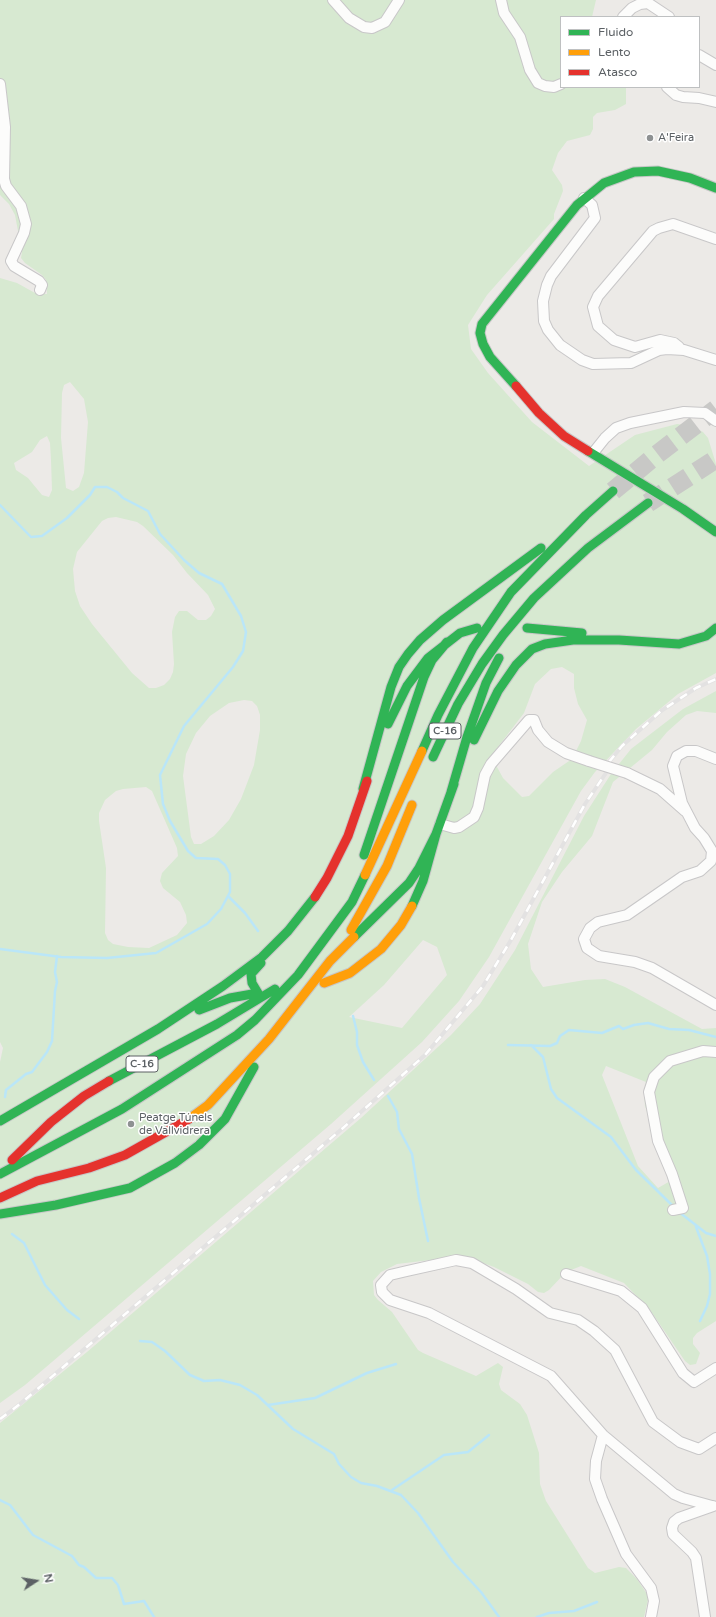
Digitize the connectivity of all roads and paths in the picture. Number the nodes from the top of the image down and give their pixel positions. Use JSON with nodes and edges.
{"nodes":[{"id":1,"x":333,"y":0,"type":"edge"},
{"id":2,"x":399,"y":0,"type":"edge"},
{"id":3,"x":502,"y":0,"type":"edge"},
{"id":4,"x":624,"y":16,"type":"edge"},
{"id":5,"x":668,"y":16,"type":"edge"},
{"id":6,"x":700,"y":56,"type":"edge"},
{"id":7,"x":716,"y":65,"type":"edge"},
{"id":8,"x":0,"y":84,"type":"edge"},
{"id":9,"x":560,"y":84,"type":"edge"},
{"id":10,"x":668,"y":88,"type":"edge"},
{"id":11,"x":716,"y":102,"type":"edge"},
{"id":12,"x":716,"y":188,"type":"edge"},
{"id":13,"x":584,"y":198,"type":"junction"},
{"id":14,"x":716,"y":238,"type":"edge"},
{"id":15,"x":40,"y":290,"type":"dead end"},
{"id":16,"x":684,"y":350,"type":"junction"},
{"id":17,"x":716,"y":360,"type":"edge"},
{"id":18,"x":716,"y":421,"type":"edge"},
{"id":19,"x":594,"y":454,"type":"junction"},
{"id":20,"x":613,"y":491,"type":"tunnel mouth"},
{"id":21,"x":648,"y":503,"type":"tunnel mouth"},
{"id":22,"x":586,"y":515,"type":"junction"},
{"id":23,"x":716,"y":532,"type":"edge"},
{"id":24,"x":608,"y":533,"type":"junction"},
{"id":25,"x":477,"y":628,"type":"dead end"},
{"id":26,"x":716,"y":628,"type":"edge"},
{"id":27,"x":620,"y":640,"type":"junction"},
{"id":28,"x":447,"y":642,"type":"junction"},
{"id":29,"x":532,"y":649,"type":"junction"},
{"id":30,"x":716,"y":759,"type":"edge"},
{"id":31,"x":429,"y":765,"type":"dead end"},
{"id":32,"x":363,"y":789,"type":"junction"},
{"id":33,"x":451,"y":792,"type":"junction"},
{"id":34,"x":417,"y":794,"type":"dead end"},
{"id":35,"x":686,"y":812,"type":"junction"},
{"id":36,"x":438,"y":829,"type":"junction"},
{"id":37,"x":274,"y":945,"type":"junction"},
{"id":38,"x":315,"y":954,"type":"junction"},
{"id":39,"x":330,"y":961,"type":"junction"},
{"id":40,"x":298,"y":975,"type":"junction"},
{"id":41,"x":324,"y":983,"type":"dead end"},
{"id":42,"x":716,"y":1005,"type":"edge"},
{"id":43,"x":158,"y":1029,"type":"junction"},
{"id":44,"x":269,"y":1039,"type":"junction"},
{"id":45,"x":716,"y":1052,"type":"edge"},
{"id":46,"x":0,"y":1121,"type":"edge"},
{"id":47,"x":0,"y":1172,"type":"edge"},
{"id":48,"x":0,"y":1198,"type":"edge"},
{"id":49,"x":673,"y":1210,"type":"dead end"},
{"id":50,"x":0,"y":1214,"type":"edge"},
{"id":51,"x":566,"y":1274,"type":"dead end"},
{"id":52,"x":716,"y":1368,"type":"edge"},
{"id":53,"x":603,"y":1435,"type":"junction"},
{"id":54,"x":716,"y":1438,"type":"edge"},
{"id":55,"x":714,"y":1505,"type":"edge"},
{"id":56,"x":651,"y":1617,"type":"edge"},
{"id":57,"x":705,"y":1617,"type":"edge"}],
"edges":[{"from":1,"to":2,"type":"street"},
{"from":3,"to":9,"type":"street"},
{"from":4,"to":5,"type":"street"},
{"from":6,"to":7,"type":"street"},
{"from":8,"to":15,"type":"street"},
{"from":10,"to":11,"type":"street"},
{"from":12,"to":13,"type":"main road"},
{"from":13,"to":16,"type":"street"},
{"from":13,"to":19,"type":"main road"},
{"from":14,"to":16,"type":"street"},
{"from":16,"to":17,"type":"street"},
{"from":18,"to":19,"type":"street"},
{"from":19,"to":23,"type":"main road"},
{"from":20,"to":22,"type":"main road","number":"C-16"},
{"from":21,"to":24,"type":"main road","number":"C-16"},
{"from":22,"to":32,"type":"main road"},
{"from":22,"to":38,"type":"main road","number":"C-16"},
{"from":24,"to":31,"type":"main road","number":"C-16"},
{"from":24,"to":33,"type":"main road"},
{"from":25,"to":28,"type":"main road"},
{"from":26,"to":27,"type":"main road"},
{"from":27,"to":29,"type":"main road"},
{"from":27,"to":29,"type":"main road"},
{"from":28,"to":32,"type":"main road"},
{"from":28,"to":38,"type":"main road"},
{"from":29,"to":33,"type":"main road"},
{"from":30,"to":35,"type":"street"},
{"from":32,"to":37,"type":"main road"},
{"from":33,"to":36,"type":"main road"},
{"from":34,"to":39,"type":"main road"},
{"from":35,"to":36,"type":"street","bridge":true},
{"from":35,"to":42,"type":"street"},
{"from":36,"to":39,"type":"main road"},
{"from":36,"to":41,"type":"main road"},
{"from":37,"to":43,"type":"main road"},
{"from":37,"to":43,"type":"main road"},
{"from":38,"to":40,"type":"main road","number":"C-16"},
{"from":39,"to":44,"type":"main road"},
{"from":40,"to":47,"type":"main road","number":"C-16"},
{"from":40,"to":47,"type":"main road","number":"C-16"},
{"from":43,"to":46,"type":"main road"},
{"from":44,"to":48,"type":"main road"},
{"from":44,"to":50,"type":"main road"},
{"from":45,"to":49,"type":"street"},
{"from":51,"to":52,"type":"street"},
{"from":53,"to":54,"type":"street"},
{"from":53,"to":55,"type":"street"},
{"from":53,"to":56,"type":"street"},
{"from":55,"to":57,"type":"street"}]}
